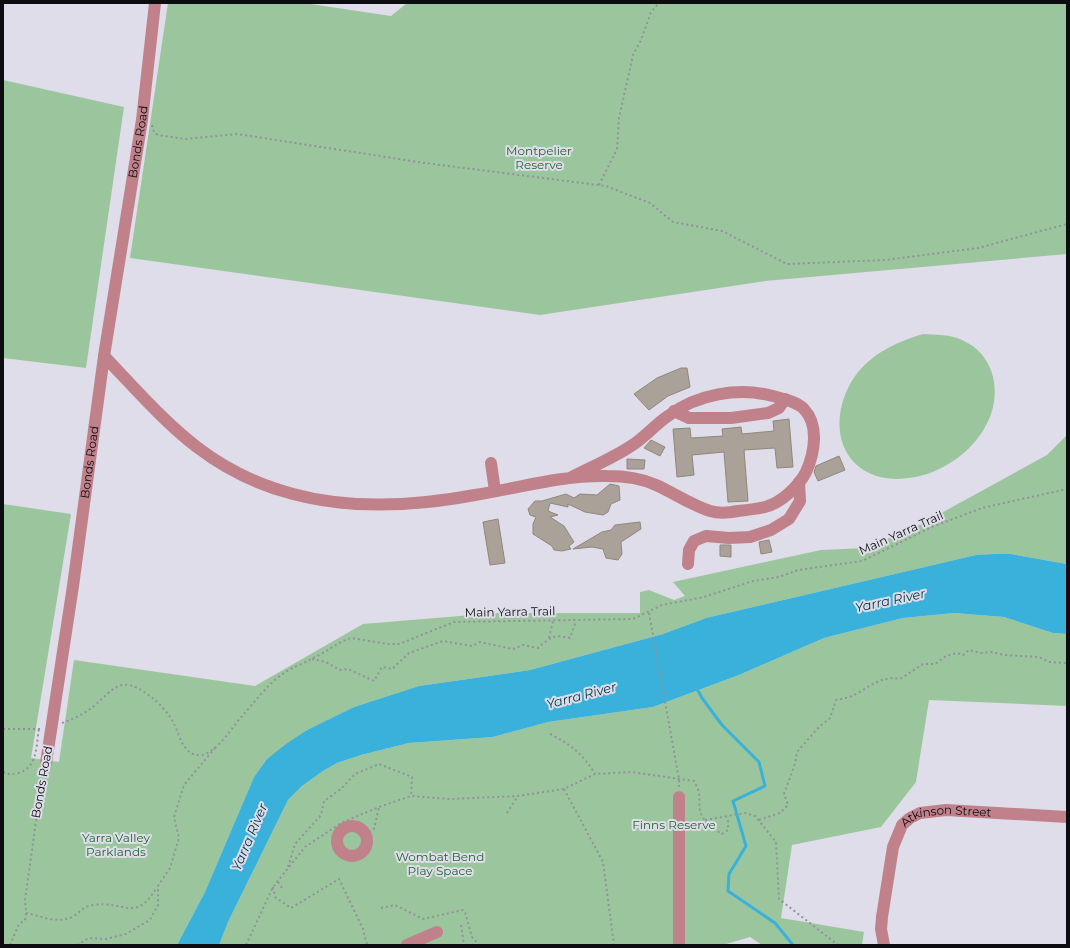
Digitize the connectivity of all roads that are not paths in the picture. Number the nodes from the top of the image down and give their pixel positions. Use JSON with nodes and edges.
{"nodes":[{"id":1,"x":155,"y":3,"type":"edge"},
{"id":2,"x":104,"y":356,"type":"junction"},
{"id":3,"x":785,"y":399,"type":"junction"},
{"id":4,"x":674,"y":411,"type":"junction"},
{"id":5,"x":491,"y":464,"type":"dead end"},
{"id":6,"x":570,"y":478,"type":"junction"},
{"id":7,"x":799,"y":482,"type":"junction"},
{"id":8,"x":495,"y":492,"type":"junction"},
{"id":9,"x":688,"y":564,"type":"dead end"},
{"id":10,"x":46,"y":763,"type":"road end"},
{"id":11,"x":678,"y":797,"type":"dead end"},
{"id":12,"x":1067,"y":817,"type":"edge"},
{"id":13,"x":437,"y":932,"type":"dead end"},
{"id":14,"x":407,"y":945,"type":"edge"},
{"id":15,"x":678,"y":945,"type":"edge"},
{"id":16,"x":884,"y":945,"type":"edge"}],
"edges":[{"from":1,"to":2,"type":"street","name":"Bonds Road"},
{"from":2,"to":8,"type":"street"},
{"from":2,"to":10,"type":"street","name":"Bonds Road"},
{"from":3,"to":4,"type":"street"},
{"from":3,"to":4,"type":"street"},
{"from":3,"to":7,"type":"street"},
{"from":4,"to":6,"type":"street"},
{"from":5,"to":8,"type":"street"},
{"from":6,"to":7,"type":"street"},
{"from":6,"to":8,"type":"street"},
{"from":7,"to":9,"type":"street"},
{"from":11,"to":15,"type":"street"},
{"from":12,"to":16,"type":"street","name":"Atkinson Street"},
{"from":13,"to":14,"type":"street"}]}
